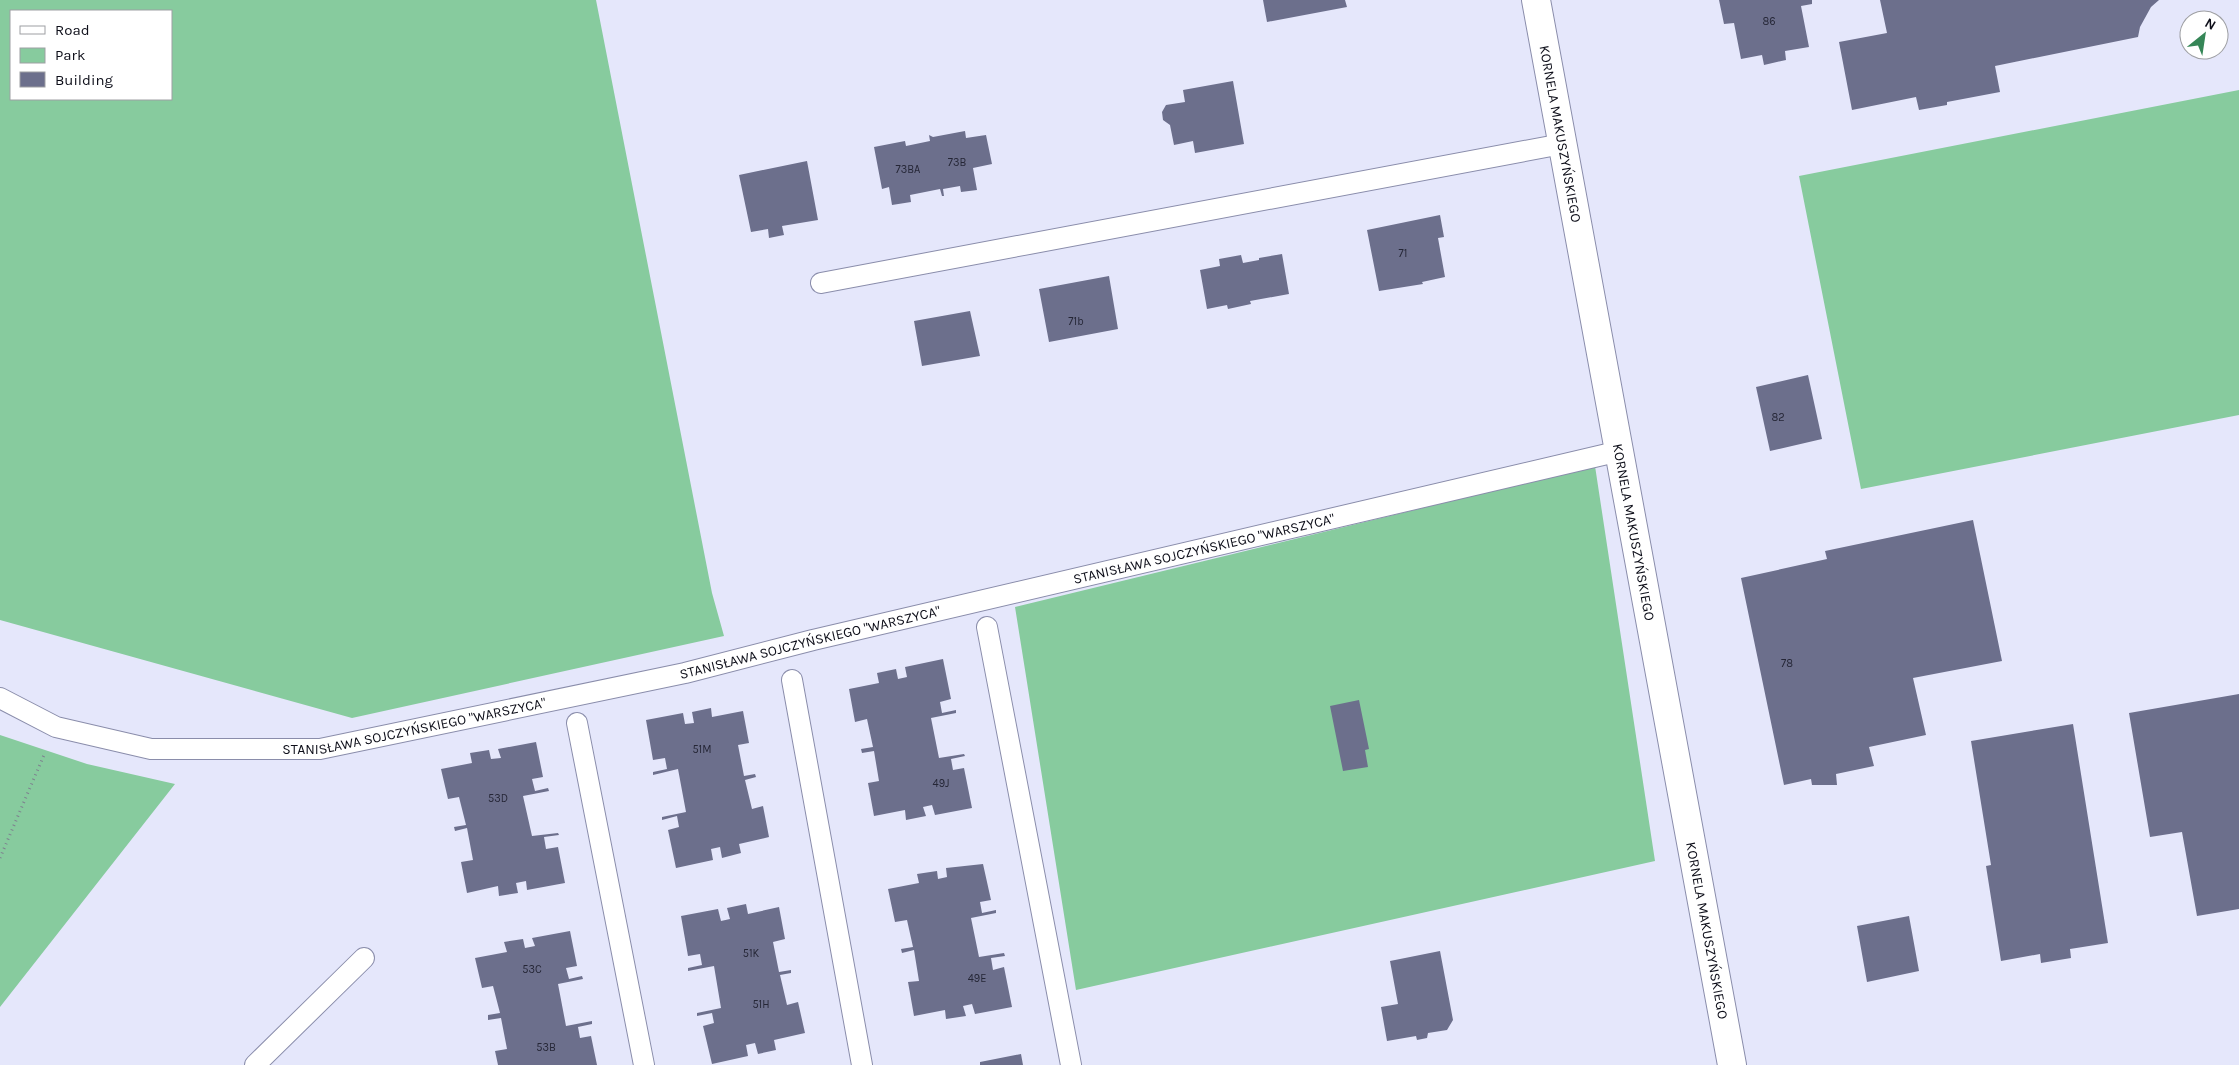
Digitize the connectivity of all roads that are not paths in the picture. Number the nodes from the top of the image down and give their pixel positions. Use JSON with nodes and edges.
{"nodes":[{"id":1,"x":1536,"y":0,"type":"edge"},
{"id":2,"x":1562,"y":144,"type":"junction"},
{"id":3,"x":821,"y":282,"type":"dead end"},
{"id":4,"x":1620,"y":451,"type":"junction"},
{"id":5,"x":987,"y":627,"type":"dead end"},
{"id":6,"x":792,"y":680,"type":"dead end"},
{"id":7,"x":0,"y":698,"type":"edge"},
{"id":8,"x":577,"y":723,"type":"dead end"},
{"id":9,"x":364,"y":958,"type":"dead end"},
{"id":10,"x":264,"y":1062,"type":"edge"},
{"id":11,"x":644,"y":1065,"type":"edge"},
{"id":12,"x":862,"y":1065,"type":"edge"},
{"id":13,"x":1071,"y":1065,"type":"edge"},
{"id":14,"x":1732,"y":1065,"type":"edge"}],
"edges":[{"from":1,"to":2,"type":"street","name":"KORNELA MAKUSZYŃSKIEGO"},
{"from":2,"to":3,"type":"lane"},
{"from":2,"to":4,"type":"street","name":"KORNELA MAKUSZYŃSKIEGO"},
{"from":4,"to":7,"type":"lane","name":"STANISŁAWA SOJCZYŃSKIEGO \"WARSZYCA\""},
{"from":4,"to":14,"type":"street","name":"KORNELA MAKUSZYŃSKIEGO"},
{"from":5,"to":13,"type":"lane"},
{"from":6,"to":12,"type":"lane"},
{"from":8,"to":11,"type":"lane"},
{"from":9,"to":10,"type":"lane"}]}
